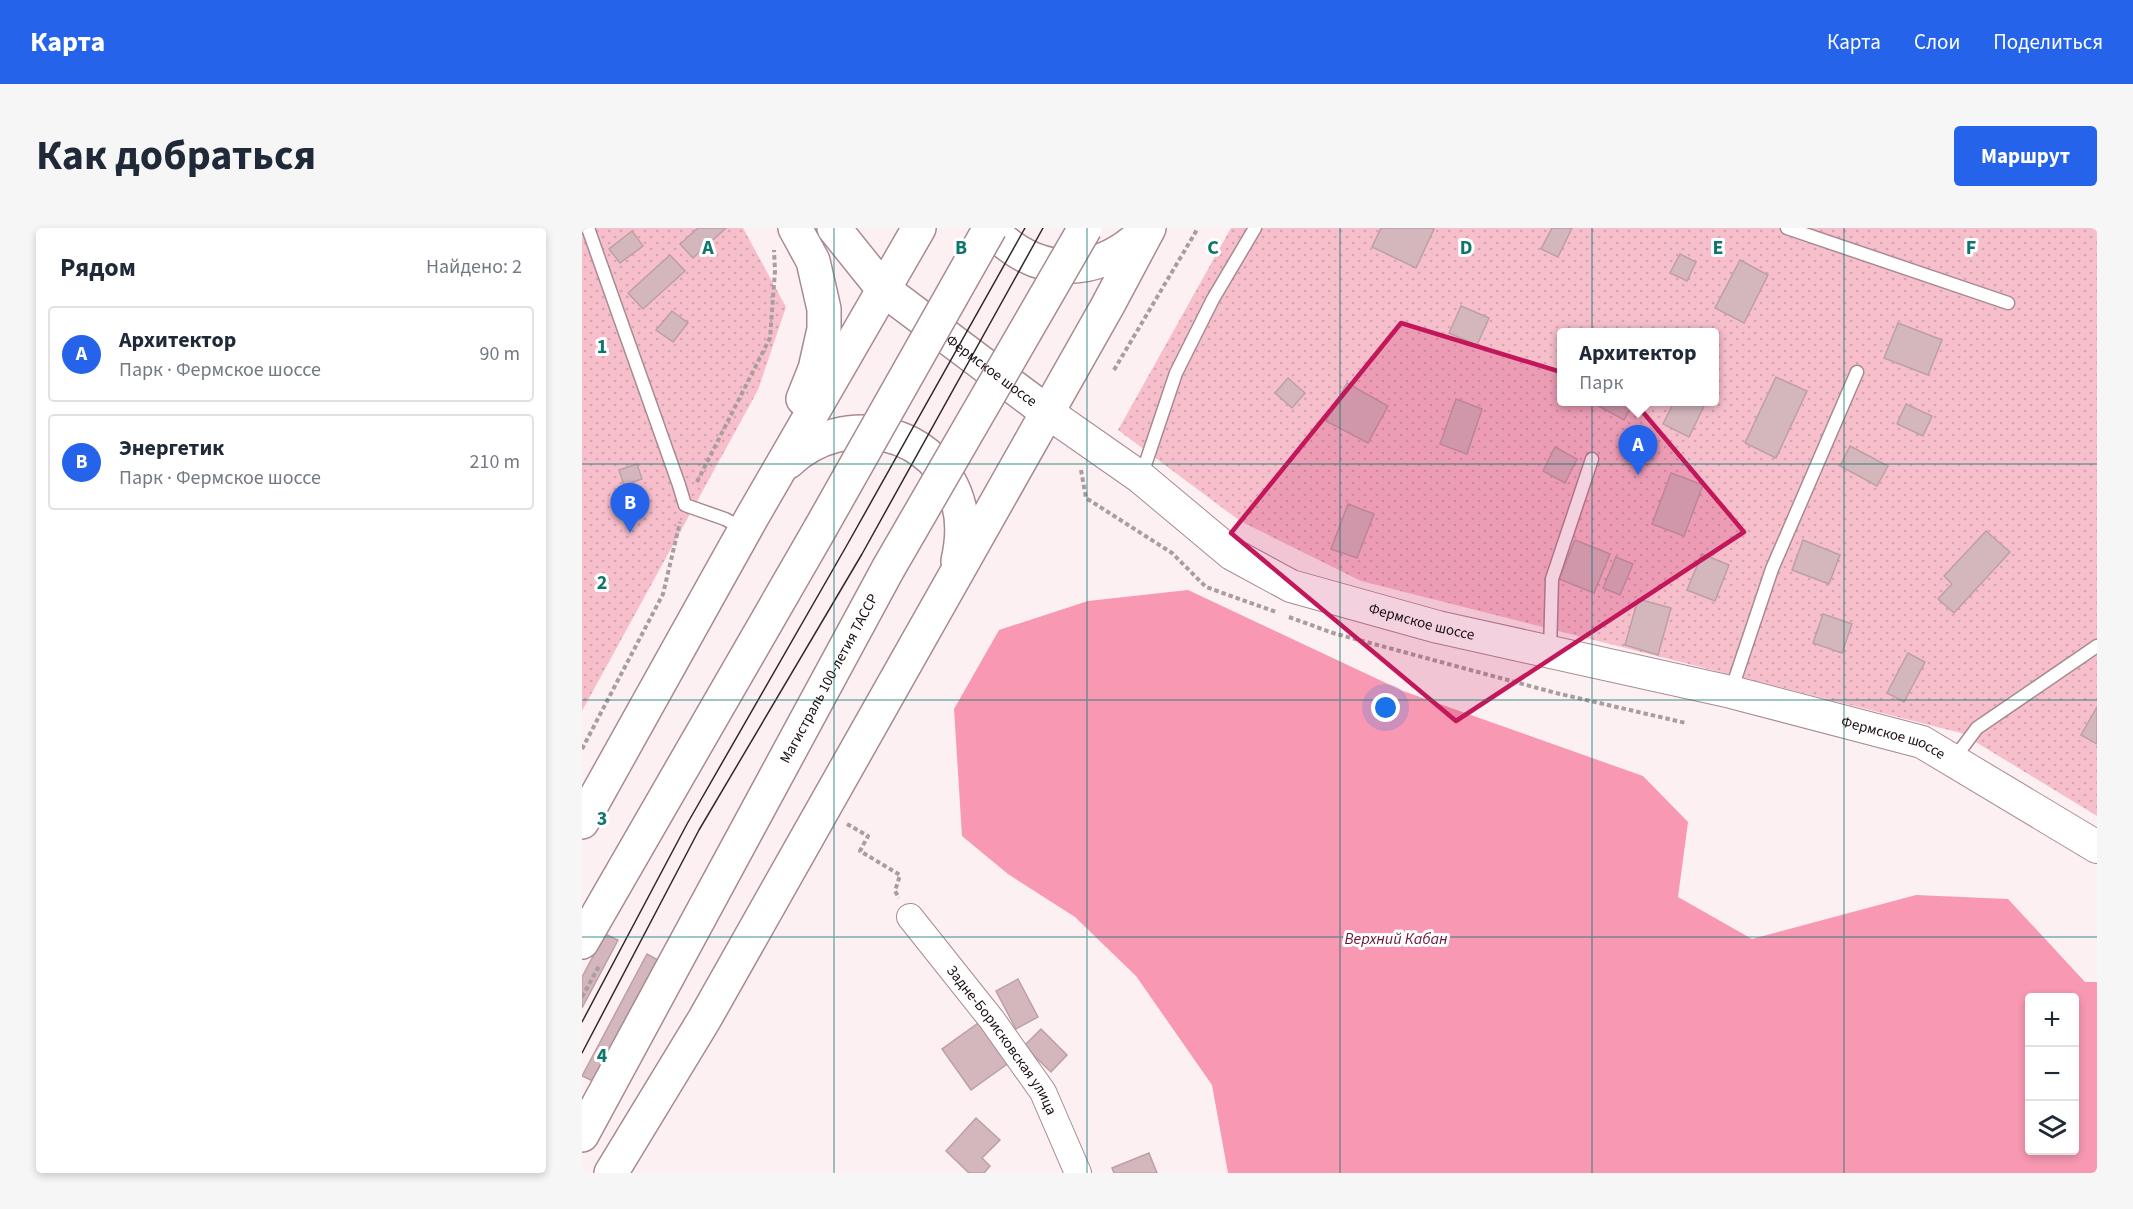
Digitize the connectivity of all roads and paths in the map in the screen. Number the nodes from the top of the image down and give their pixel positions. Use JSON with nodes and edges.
{"nodes":[{"id":1,"x":588,"y":228,"type":"edge"},
{"id":2,"x":795,"y":228,"type":"edge"},
{"id":3,"x":834,"y":228,"type":"edge"},
{"id":4,"x":919,"y":228,"type":"edge"},
{"id":5,"x":990,"y":228,"type":"edge"},
{"id":6,"x":1085,"y":228,"type":"edge"},
{"id":7,"x":1148,"y":228,"type":"edge"},
{"id":8,"x":1198,"y":228,"type":"edge"},
{"id":9,"x":1255,"y":228,"type":"edge"},
{"id":10,"x":1787,"y":228,"type":"edge"},
{"id":11,"x":883,"y":290,"type":"junction"},
{"id":12,"x":2008,"y":303,"type":"dead end"},
{"id":13,"x":1114,"y":370,"type":"dead end"},
{"id":14,"x":1857,"y":372,"type":"dead end"},
{"id":15,"x":1047,"y":412,"type":"junction"},
{"id":16,"x":1592,"y":459,"type":"dead end"},
{"id":17,"x":1140,"y":477,"type":"junction"},
{"id":18,"x":772,"y":483,"type":"junction"},
{"id":19,"x":749,"y":523,"type":"junction"},
{"id":20,"x":950,"y":582,"type":"junction"},
{"id":21,"x":2097,"y":646,"type":"edge"},
{"id":22,"x":1550,"y":652,"type":"junction"},
{"id":23,"x":1731,"y":692,"type":"junction"},
{"id":24,"x":1953,"y":760,"type":"junction"},
{"id":25,"x":582,"y":822,"type":"edge"},
{"id":26,"x":844,"y":822,"type":"dead end"},
{"id":27,"x":2097,"y":847,"type":"edge"},
{"id":28,"x":910,"y":918,"type":"joint"},
{"id":29,"x":582,"y":942,"type":"edge"},
{"id":30,"x":582,"y":1135,"type":"edge"},
{"id":31,"x":611,"y":1173,"type":"edge"},
{"id":32,"x":1078,"y":1173,"type":"edge"}],
"edges":[{"from":1,"to":19,"type":"lane"},
{"from":2,"to":19,"type":"main road"},
{"from":3,"to":11,"type":"main road","name":"Фермское шоссе"},
{"from":4,"to":11,"type":"main road"},
{"from":5,"to":7,"type":"main road"},
{"from":5,"to":29,"type":"main road","bridge":true},
{"from":6,"to":30,"type":"main road","name":"Магистраль 100-летия ТАССР","bridge":true},
{"from":7,"to":15,"type":"main road"},
{"from":8,"to":13,"type":"path"},
{"from":9,"to":17,"type":"lane"},
{"from":10,"to":12,"type":"lane"},
{"from":11,"to":15,"type":"main road","name":"Фермское шоссе"},
{"from":11,"to":18,"type":"main road"},
{"from":14,"to":23,"type":"lane"},
{"from":15,"to":17,"type":"street","name":"Фермское шоссе"},
{"from":15,"to":20,"type":"main road"},
{"from":16,"to":22,"type":"lane"},
{"from":17,"to":22,"type":"street","name":"Фермское шоссе"},
{"from":18,"to":19,"type":"main road"},
{"from":18,"to":20,"type":"main road"},
{"from":19,"to":25,"type":"main road"},
{"from":20,"to":31,"type":"main road"},
{"from":21,"to":24,"type":"lane"},
{"from":22,"to":23,"type":"street","name":"Фермское шоссе"},
{"from":23,"to":24,"type":"street","name":"Фермское шоссе"},
{"from":24,"to":27,"type":"street","name":"Фермское шоссе"},
{"from":26,"to":28,"type":"path"},
{"from":28,"to":32,"type":"street","name":"Задне-Борисковская улица"}]}
